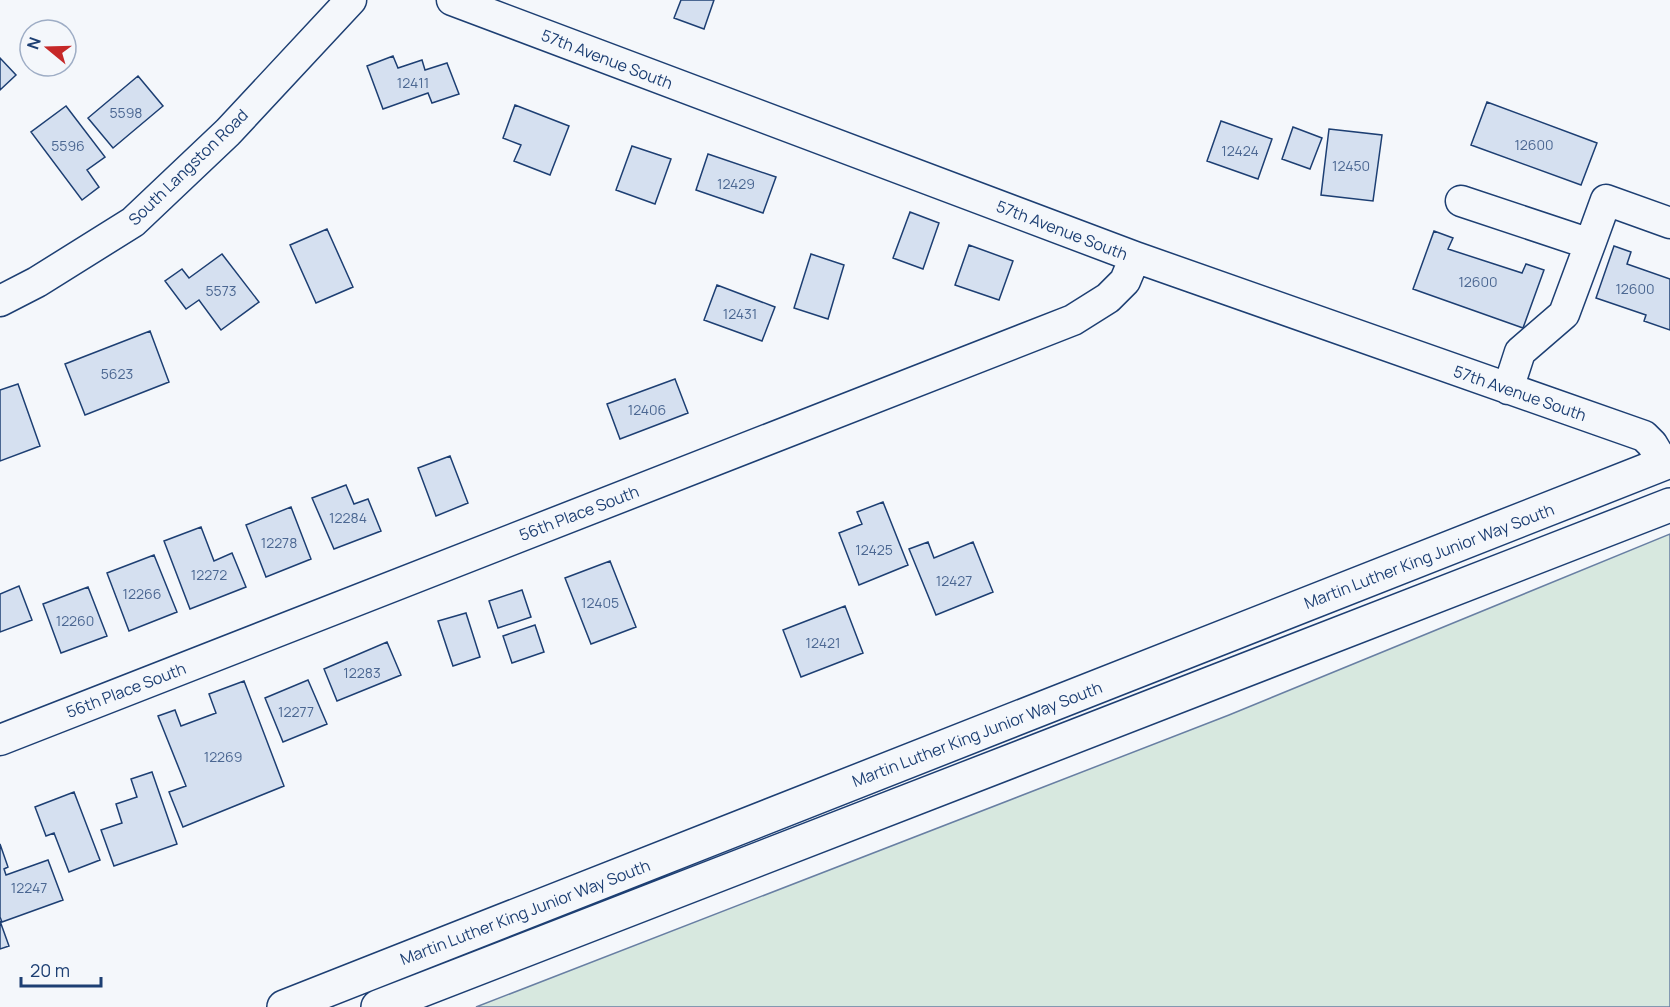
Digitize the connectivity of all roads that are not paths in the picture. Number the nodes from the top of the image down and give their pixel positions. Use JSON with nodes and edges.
{"nodes":[{"id":1,"x":351,"y":0,"type":"edge"},
{"id":2,"x":452,"y":0,"type":"edge"},
{"id":3,"x":1461,"y":201,"type":"dead end"},
{"id":4,"x":1670,"y":223,"type":"edge"},
{"id":5,"x":1590,"y":244,"type":"junction"},
{"id":6,"x":1135,"y":257,"type":"junction"},
{"id":7,"x":0,"y":301,"type":"edge"},
{"id":8,"x":1508,"y":389,"type":"junction"},
{"id":9,"x":1667,"y":463,"type":"edge"},
{"id":10,"x":1670,"y":505,"type":"edge"},
{"id":11,"x":0,"y":740,"type":"edge"},
{"id":12,"x":284,"y":1007,"type":"edge"},
{"id":13,"x":378,"y":1007,"type":"edge"}],
"edges":[{"from":1,"to":7,"type":"street","name":"South Langston Road"},
{"from":2,"to":6,"type":"street","name":"57th Avenue South"},
{"from":3,"to":5,"type":"street"},
{"from":4,"to":5,"type":"street"},
{"from":5,"to":8,"type":"street"},
{"from":6,"to":8,"type":"street","name":"57th Avenue South"},
{"from":6,"to":11,"type":"street","name":"56th Place South"},
{"from":8,"to":9,"type":"street","name":"57th Avenue South"},
{"from":9,"to":12,"type":"main road","name":"Martin Luther King Junior Way South"},
{"from":10,"to":13,"type":"main road"}]}
